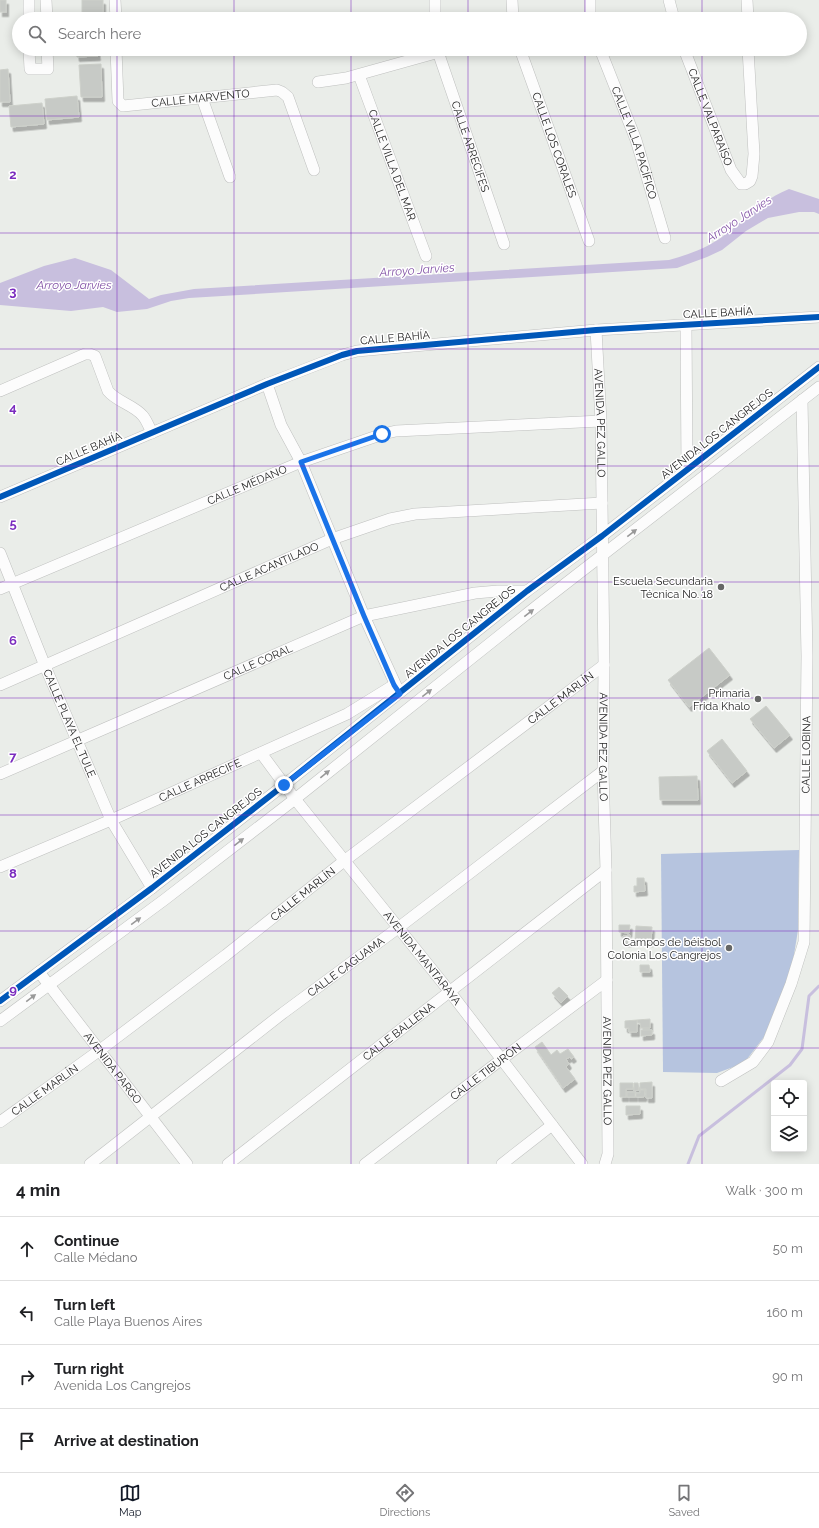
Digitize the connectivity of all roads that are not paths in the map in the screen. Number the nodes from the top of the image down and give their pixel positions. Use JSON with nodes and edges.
{"nodes":[{"id":1,"x":115,"y":0,"type":"edge"},
{"id":2,"x":435,"y":0,"type":"edge"},
{"id":3,"x":512,"y":0,"type":"edge"},
{"id":4,"x":590,"y":0,"type":"edge"},
{"id":5,"x":669,"y":0,"type":"edge"},
{"id":6,"x":747,"y":0,"type":"edge"},
{"id":7,"x":46,"y":1,"type":"edge"},
{"id":8,"x":29,"y":2,"type":"edge"},
{"id":9,"x":46,"y":12,"type":"edge"},
{"id":10,"x":116,"y":12,"type":"edge"},
{"id":11,"x":435,"y":12,"type":"edge"},
{"id":12,"x":513,"y":12,"type":"edge"},
{"id":13,"x":590,"y":12,"type":"edge"},
{"id":14,"x":672,"y":12,"type":"edge"},
{"id":15,"x":748,"y":12,"type":"edge"},
{"id":16,"x":30,"y":56,"type":"edge"},
{"id":17,"x":47,"y":56,"type":"edge"},
{"id":18,"x":116,"y":56,"type":"edge"},
{"id":19,"x":421,"y":56,"type":"edge"},
{"id":20,"x":439,"y":56,"type":"edge"},
{"id":21,"x":523,"y":56,"type":"edge"},
{"id":22,"x":603,"y":56,"type":"edge"},
{"id":23,"x":687,"y":56,"type":"edge"},
{"id":24,"x":748,"y":56,"type":"edge"},
{"id":25,"x":359,"y":75,"type":"junction"},
{"id":26,"x":318,"y":82,"type":"dead end"},
{"id":27,"x":202,"y":98,"type":"junction"},
{"id":28,"x":314,"y":170,"type":"dead end"},
{"id":29,"x":230,"y":177,"type":"dead end"},
{"id":30,"x":666,"y":238,"type":"dead end"},
{"id":31,"x":589,"y":241,"type":"dead end"},
{"id":32,"x":504,"y":244,"type":"dead end"},
{"id":33,"x":426,"y":256,"type":"dead end"},
{"id":34,"x":819,"y":317,"type":"edge"},
{"id":35,"x":686,"y":325,"type":"junction"},
{"id":36,"x":596,"y":330,"type":"junction"},
{"id":37,"x":819,"y":367,"type":"edge"},
{"id":38,"x":267,"y":384,"type":"junction"},
{"id":39,"x":819,"y":387,"type":"edge"},
{"id":40,"x":0,"y":391,"type":"edge"},
{"id":41,"x":802,"y":400,"type":"junction"},
{"id":42,"x":601,"y":421,"type":"junction"},
{"id":43,"x":152,"y":433,"type":"junction"},
{"id":44,"x":301,"y":462,"type":"junction"},
{"id":45,"x":687,"y":470,"type":"junction"},
{"id":46,"x":0,"y":498,"type":"edge"},
{"id":47,"x":602,"y":503,"type":"junction"},
{"id":48,"x":602,"y":536,"type":"junction"},
{"id":49,"x":332,"y":539,"type":"junction"},
{"id":50,"x":0,"y":553,"type":"edge"},
{"id":51,"x":602,"y":556,"type":"junction"},
{"id":52,"x":12,"y":584,"type":"junction"},
{"id":53,"x":0,"y":589,"type":"edge"},
{"id":54,"x":527,"y":592,"type":"junction"},
{"id":55,"x":364,"y":616,"type":"junction"},
{"id":56,"x":604,"y":665,"type":"junction"},
{"id":57,"x":45,"y":666,"type":"junction"},
{"id":58,"x":0,"y":685,"type":"edge"},
{"id":59,"x":397,"y":689,"type":"junction"},
{"id":60,"x":77,"y":740,"type":"junction"},
{"id":61,"x":261,"y":753,"type":"junction"},
{"id":62,"x":603,"y":770,"type":"junction"},
{"id":63,"x":0,"y":774,"type":"edge"},
{"id":64,"x":284,"y":785,"type":"junction"},
{"id":65,"x":295,"y":799,"type":"junction"},
{"id":66,"x":111,"y":820,"type":"junction"},
{"id":67,"x":344,"y":861,"type":"junction"},
{"id":68,"x":0,"y":867,"type":"edge"},
{"id":69,"x":606,"y":870,"type":"junction"},
{"id":70,"x":152,"y":888,"type":"junction"},
{"id":71,"x":398,"y":928,"type":"junction"},
{"id":72,"x":39,"y":972,"type":"junction"},
{"id":73,"x":607,"y":980,"type":"junction"},
{"id":74,"x":49,"y":984,"type":"junction"},
{"id":75,"x":450,"y":992,"type":"junction"},
{"id":76,"x":0,"y":1001,"type":"edge"},
{"id":77,"x":0,"y":1021,"type":"edge"},
{"id":78,"x":100,"y":1050,"type":"junction"},
{"id":79,"x":502,"y":1058,"type":"junction"},
{"id":80,"x":721,"y":1081,"type":"dead end"},
{"id":81,"x":150,"y":1116,"type":"junction"},
{"id":82,"x":0,"y":1122,"type":"edge"},
{"id":83,"x":552,"y":1125,"type":"junction"},
{"id":84,"x":90,"y":1164,"type":"edge"},
{"id":85,"x":187,"y":1164,"type":"edge"},
{"id":86,"x":228,"y":1164,"type":"edge"},
{"id":87,"x":365,"y":1164,"type":"edge"},
{"id":88,"x":502,"y":1164,"type":"edge"},
{"id":89,"x":582,"y":1164,"type":"edge"},
{"id":90,"x":605,"y":1164,"type":"edge"}],
"edges":[{"from":1,"to":10,"type":"street"},
{"from":2,"to":11,"type":"street"},
{"from":3,"to":12,"type":"street"},
{"from":4,"to":13,"type":"street"},
{"from":5,"to":14,"type":"street"},
{"from":6,"to":15,"type":"street"},
{"from":7,"to":8,"type":"street"},
{"from":7,"to":9,"type":"street"},
{"from":16,"to":17,"type":"street"},
{"from":18,"to":27,"type":"street","name":"CALLE MARVENTO"},
{"from":19,"to":25,"type":"street"},
{"from":20,"to":32,"type":"street","name":"CALLE ARRECIFES"},
{"from":21,"to":31,"type":"street","name":"CALLE LOS CORALES"},
{"from":22,"to":30,"type":"street","name":"CALLE VILLA PACÍFICO"},
{"from":23,"to":24,"type":"street","name":"CALLE VALPARAÍSO"},
{"from":25,"to":26,"type":"street"},
{"from":25,"to":33,"type":"street","name":"CALLE VILLA DEL MAR"},
{"from":27,"to":28,"type":"street","name":"CALLE MARVENTO"},
{"from":27,"to":29,"type":"street"},
{"from":34,"to":35,"type":"street","name":"CALLE BAHÍA"},
{"from":35,"to":36,"type":"street","name":"CALLE BAHÍA"},
{"from":35,"to":45,"type":"street"},
{"from":36,"to":38,"type":"street","name":"CALLE BAHÍA"},
{"from":36,"to":42,"type":"street","name":"AVENIDA PEZ GALLO"},
{"from":37,"to":45,"type":"street","name":"AVENIDA LOS CANGREJOS"},
{"from":38,"to":43,"type":"street","name":"CALLE BAHÍA"},
{"from":38,"to":44,"type":"street"},
{"from":39,"to":41,"type":"street"},
{"from":40,"to":43,"type":"street"},
{"from":51,"to":41,"type":"street","one_way":true},
{"from":41,"to":80,"type":"street","name":"CALLE LOBINA"},
{"from":42,"to":44,"type":"street","name":"CALLE MÉDANO"},
{"from":42,"to":47,"type":"street","name":"AVENIDA PEZ GALLO"},
{"from":43,"to":46,"type":"street","name":"CALLE BAHÍA"},
{"from":44,"to":49,"type":"street"},
{"from":44,"to":52,"type":"street","name":"CALLE MÉDANO"},
{"from":45,"to":48,"type":"street","name":"AVENIDA LOS CANGREJOS"},
{"from":47,"to":48,"type":"street","name":"AVENIDA PEZ GALLO"},
{"from":47,"to":49,"type":"street","name":"CALLE ACANTILADO"},
{"from":48,"to":51,"type":"street","name":"AVENIDA PEZ GALLO"},
{"from":48,"to":54,"type":"street","name":"AVENIDA LOS CANGREJOS"},
{"from":49,"to":55,"type":"street"},
{"from":49,"to":57,"type":"street","name":"CALLE ACANTILADO"},
{"from":50,"to":52,"type":"street","name":"CALLE PLAYA EL TULE"},
{"from":51,"to":56,"type":"street","name":"AVENIDA PEZ GALLO"},
{"from":65,"to":51,"type":"street","one_way":true},
{"from":52,"to":53,"type":"street","name":"CALLE MÉDANO"},
{"from":52,"to":57,"type":"street","name":"CALLE PLAYA EL TULE"},
{"from":54,"to":55,"type":"street","name":"CALLE CORAL"},
{"from":54,"to":59,"type":"street","name":"AVENIDA LOS CANGREJOS"},
{"from":55,"to":59,"type":"street"},
{"from":55,"to":60,"type":"street","name":"CALLE CORAL"},
{"from":56,"to":62,"type":"street","name":"AVENIDA PEZ GALLO"},
{"from":56,"to":67,"type":"street","name":"CALLE MARLÍN"},
{"from":57,"to":58,"type":"street","name":"CALLE ACANTILADO"},
{"from":57,"to":60,"type":"street","name":"CALLE PLAYA EL TULE"},
{"from":59,"to":61,"type":"street","name":"CALLE ARRECIFE"},
{"from":59,"to":64,"type":"street","name":"AVENIDA LOS CANGREJOS"},
{"from":60,"to":63,"type":"street","name":"CALLE CORAL"},
{"from":60,"to":66,"type":"street","name":"CALLE PLAYA EL TULE"},
{"from":61,"to":64,"type":"street","name":"AVENIDA MANTARAYA"},
{"from":61,"to":66,"type":"street","name":"CALLE ARRECIFE"},
{"from":62,"to":69,"type":"street","name":"AVENIDA PEZ GALLO"},
{"from":62,"to":71,"type":"street","name":"CALLE CAGUAMA"},
{"from":64,"to":65,"type":"street","name":"AVENIDA MANTARAYA"},
{"from":64,"to":70,"type":"street","name":"AVENIDA LOS CANGREJOS"},
{"from":65,"to":67,"type":"street","name":"AVENIDA MANTARAYA"},
{"from":74,"to":65,"type":"street","one_way":true},
{"from":66,"to":68,"type":"street","name":"CALLE ARRECIFE"},
{"from":66,"to":70,"type":"street","name":"CALLE PLAYA EL TULE"},
{"from":67,"to":71,"type":"street","name":"AVENIDA MANTARAYA"},
{"from":67,"to":78,"type":"street","name":"CALLE MARLÍN"},
{"from":69,"to":73,"type":"street","name":"AVENIDA PEZ GALLO"},
{"from":69,"to":75,"type":"street","name":"CALLE BALLENA"},
{"from":70,"to":72,"type":"street","name":"AVENIDA LOS CANGREJOS"},
{"from":71,"to":75,"type":"street","name":"AVENIDA MANTARAYA"},
{"from":71,"to":81,"type":"street","name":"CALLE CAGUAMA"},
{"from":72,"to":74,"type":"street","name":"AVENIDA PARGO"},
{"from":72,"to":76,"type":"street","name":"AVENIDA LOS CANGREJOS"},
{"from":73,"to":79,"type":"street","name":"CALLE TIBURÓN"},
{"from":73,"to":90,"type":"street","name":"AVENIDA PEZ GALLO"},
{"from":77,"to":74,"type":"street","one_way":true},
{"from":74,"to":78,"type":"street","name":"AVENIDA PARGO"},
{"from":75,"to":79,"type":"street","name":"AVENIDA MANTARAYA"},
{"from":75,"to":86,"type":"street","name":"CALLE BALLENA"},
{"from":78,"to":81,"type":"street","name":"AVENIDA PARGO"},
{"from":78,"to":82,"type":"street","name":"CALLE MARLÍN"},
{"from":79,"to":83,"type":"street","name":"AVENIDA MANTARAYA"},
{"from":79,"to":87,"type":"street","name":"CALLE TIBURÓN"},
{"from":81,"to":84,"type":"street","name":"CALLE CAGUAMA"},
{"from":81,"to":85,"type":"street","name":"AVENIDA PARGO"},
{"from":83,"to":88,"type":"street"},
{"from":83,"to":89,"type":"street","name":"AVENIDA MANTARAYA"}]}
